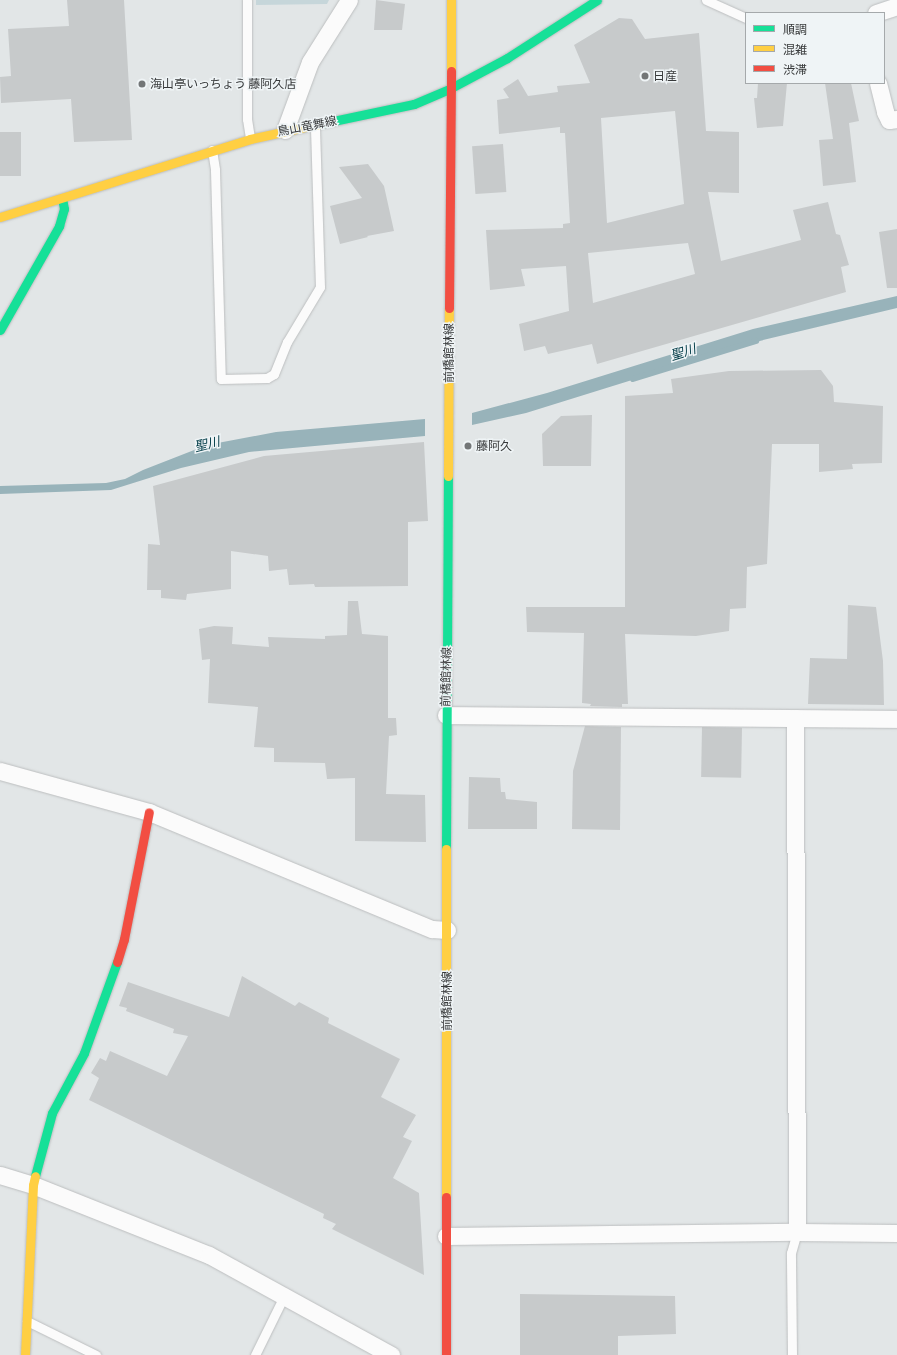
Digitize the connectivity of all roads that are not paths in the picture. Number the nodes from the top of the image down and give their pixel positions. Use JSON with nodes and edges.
{"nodes":[{"id":1,"x":247,"y":0,"type":"edge"},
{"id":2,"x":349,"y":0,"type":"edge"},
{"id":3,"x":451,"y":0,"type":"edge"},
{"id":4,"x":597,"y":0,"type":"edge"},
{"id":5,"x":706,"y":0,"type":"edge"},
{"id":6,"x":897,"y":6,"type":"edge"},
{"id":7,"x":879,"y":12,"type":"edge"},
{"id":8,"x":745,"y":18,"type":"edge"},
{"id":9,"x":878,"y":84,"type":"edge"},
{"id":10,"x":449,"y":89,"type":"junction"},
{"id":11,"x":897,"y":119,"type":"edge"},
{"id":12,"x":314,"y":125,"type":"junction"},
{"id":13,"x":285,"y":130,"type":"junction"},
{"id":14,"x":250,"y":139,"type":"junction"},
{"id":15,"x":212,"y":150,"type":"junction"},
{"id":16,"x":62,"y":198,"type":"junction"},
{"id":17,"x":0,"y":217,"type":"edge"},
{"id":18,"x":0,"y":330,"type":"edge"},
{"id":19,"x":446,"y":715,"type":"junction"},
{"id":20,"x":795,"y":718,"type":"junction"},
{"id":21,"x":897,"y":719,"type":"edge"},
{"id":22,"x":0,"y":771,"type":"edge"},
{"id":23,"x":149,"y":812,"type":"junction"},
{"id":24,"x":447,"y":930,"type":"junction"},
{"id":25,"x":0,"y":1174,"type":"edge"},
{"id":26,"x":33,"y":1185,"type":"junction"},
{"id":27,"x":797,"y":1232,"type":"junction"},
{"id":28,"x":897,"y":1233,"type":"edge"},
{"id":29,"x":446,"y":1236,"type":"junction"},
{"id":30,"x":284,"y":1296,"type":"junction"},
{"id":31,"x":26,"y":1320,"type":"junction"},
{"id":32,"x":25,"y":1355,"type":"edge"},
{"id":33,"x":96,"y":1355,"type":"edge"},
{"id":34,"x":255,"y":1355,"type":"edge"},
{"id":35,"x":391,"y":1355,"type":"edge"},
{"id":36,"x":446,"y":1355,"type":"edge"},
{"id":37,"x":792,"y":1355,"type":"edge"}],
"edges":[{"from":1,"to":14,"type":"lane"},
{"from":2,"to":13,"type":"street"},
{"from":3,"to":10,"type":"main road","name":"前橋館林線"},
{"from":4,"to":10,"type":"main road","name":"鳥山竜舞線"},
{"from":5,"to":8,"type":"lane"},
{"from":6,"to":7,"type":"street"},
{"from":9,"to":11,"type":"street"},
{"from":10,"to":12,"type":"main road","name":"鳥山竜舞線"},
{"from":10,"to":19,"type":"main road","name":"前橋館林線"},
{"from":12,"to":13,"type":"main road","name":"鳥山竜舞線"},
{"from":12,"to":15,"type":"lane"},
{"from":13,"to":14,"type":"main road","name":"鳥山竜舞線"},
{"from":14,"to":15,"type":"main road","name":"鳥山竜舞線"},
{"from":15,"to":16,"type":"main road","name":"鳥山竜舞線"},
{"from":16,"to":17,"type":"main road","name":"鳥山竜舞線"},
{"from":16,"to":18,"type":"main road"},
{"from":19,"to":20,"type":"street"},
{"from":19,"to":24,"type":"main road","name":"前橋館林線"},
{"from":20,"to":21,"type":"street"},
{"from":20,"to":27,"type":"street"},
{"from":22,"to":23,"type":"street"},
{"from":23,"to":24,"type":"street"},
{"from":23,"to":26,"type":"main road"},
{"from":24,"to":29,"type":"main road","name":"前橋館林線"},
{"from":25,"to":26,"type":"street"},
{"from":26,"to":30,"type":"street"},
{"from":26,"to":31,"type":"main road"},
{"from":27,"to":28,"type":"street"},
{"from":27,"to":29,"type":"street"},
{"from":27,"to":37,"type":"lane"},
{"from":29,"to":36,"type":"main road","name":"前橋館林線"},
{"from":30,"to":34,"type":"lane"},
{"from":30,"to":35,"type":"street"},
{"from":31,"to":32,"type":"main road"},
{"from":31,"to":33,"type":"lane"}]}
